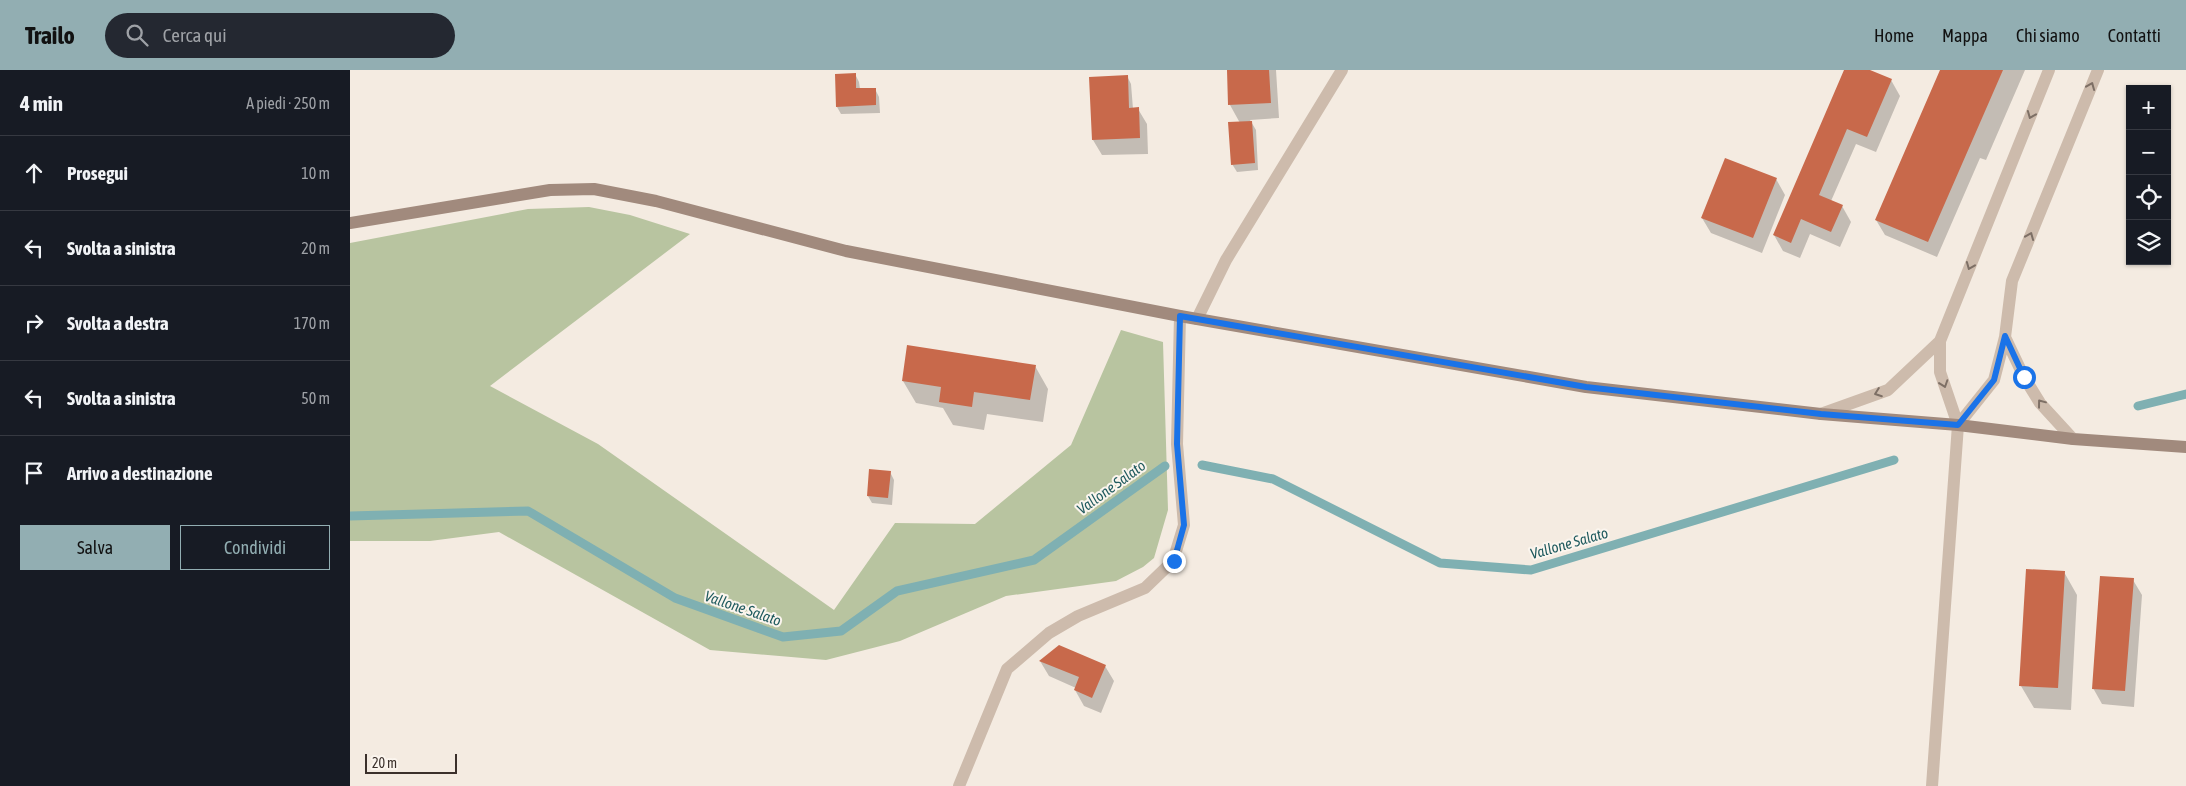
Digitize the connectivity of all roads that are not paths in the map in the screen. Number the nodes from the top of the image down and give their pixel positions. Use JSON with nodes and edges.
{"nodes":[{"id":1,"x":1342,"y":70,"type":"edge"},
{"id":2,"x":2049,"y":70,"type":"edge"},
{"id":3,"x":2098,"y":70,"type":"edge"},
{"id":4,"x":350,"y":223,"type":"edge"},
{"id":5,"x":1180,"y":316,"type":"junction"},
{"id":6,"x":1197,"y":319,"type":"junction"},
{"id":7,"x":2005,"y":336,"type":"junction"},
{"id":8,"x":1940,"y":341,"type":"junction"},
{"id":9,"x":1821,"y":414,"type":"junction"},
{"id":10,"x":1958,"y":425,"type":"junction"},
{"id":11,"x":2073,"y":439,"type":"junction"},
{"id":12,"x":2186,"y":447,"type":"edge"},
{"id":13,"x":959,"y":786,"type":"edge"},
{"id":14,"x":1932,"y":786,"type":"edge"}],
"edges":[{"from":1,"to":6,"type":"street"},
{"from":2,"to":8,"type":"street","one_way":true},
{"from":7,"to":3,"type":"street","one_way":true},
{"from":4,"to":5,"type":"main road"},
{"from":5,"to":6,"type":"main road"},
{"from":5,"to":13,"type":"street"},
{"from":6,"to":9,"type":"main road"},
{"from":7,"to":10,"type":"street"},
{"from":11,"to":7,"type":"street","one_way":true},
{"from":8,"to":9,"type":"street","one_way":true},
{"from":8,"to":10,"type":"street","one_way":true},
{"from":9,"to":10,"type":"main road"},
{"from":10,"to":11,"type":"main road"},
{"from":10,"to":14,"type":"street"},
{"from":11,"to":12,"type":"main road"}]}
